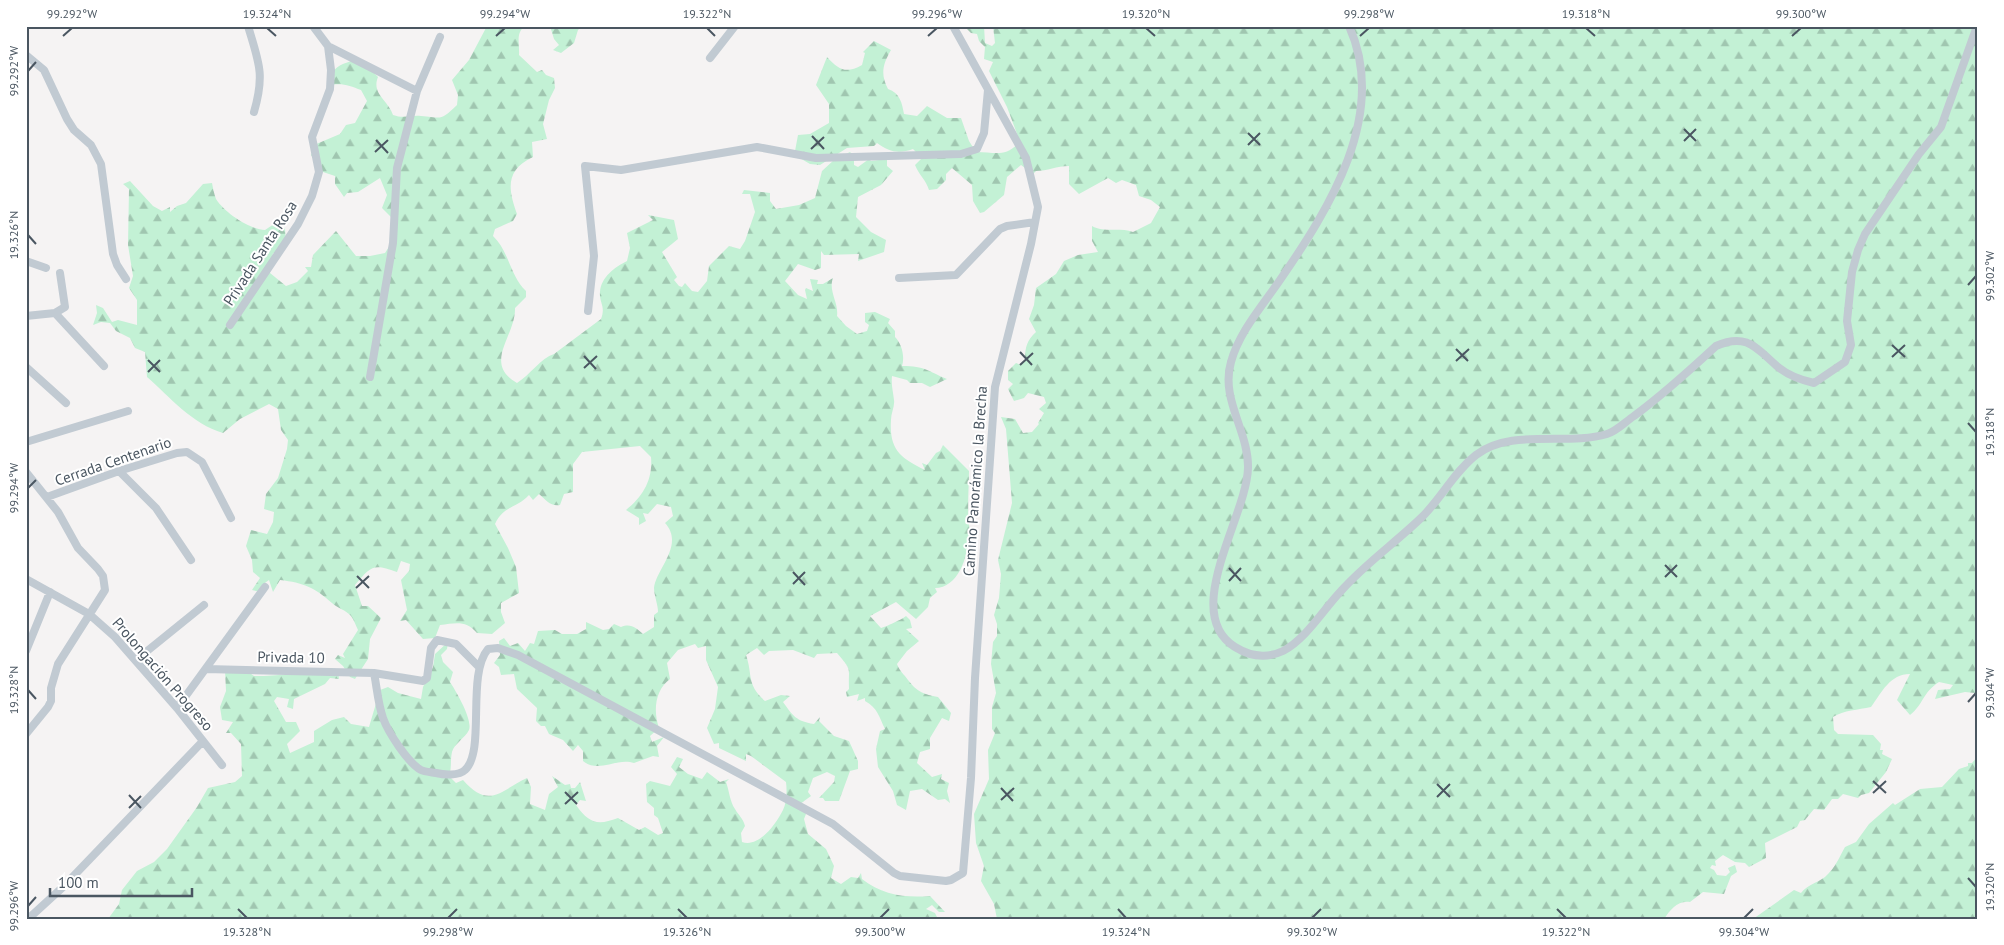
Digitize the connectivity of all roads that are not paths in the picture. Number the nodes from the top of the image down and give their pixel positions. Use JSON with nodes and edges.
{"nodes":[{"id":1,"x":248,"y":26,"type":"edge"},
{"id":2,"x":313,"y":26,"type":"edge"},
{"id":3,"x":735,"y":26,"type":"edge"},
{"id":4,"x":953,"y":26,"type":"edge"},
{"id":5,"x":1349,"y":26,"type":"edge"},
{"id":6,"x":1977,"y":26,"type":"edge"},
{"id":7,"x":440,"y":37,"type":"dead end"},
{"id":8,"x":328,"y":46,"type":"junction"},
{"id":9,"x":26,"y":55,"type":"edge"},
{"id":10,"x":710,"y":58,"type":"dead end"},
{"id":11,"x":988,"y":90,"type":"junction"},
{"id":12,"x":416,"y":91,"type":"junction"},
{"id":13,"x":254,"y":112,"type":"dead end"},
{"id":14,"x":1035,"y":222,"type":"junction"},
{"id":15,"x":26,"y":261,"type":"edge"},
{"id":16,"x":46,"y":268,"type":"dead end"},
{"id":17,"x":60,"y":273,"type":"dead end"},
{"id":18,"x":900,"y":278,"type":"dead end"},
{"id":19,"x":126,"y":280,"type":"dead end"},
{"id":20,"x":588,"y":312,"type":"dead end"},
{"id":21,"x":55,"y":313,"type":"junction"},
{"id":22,"x":26,"y":316,"type":"edge"},
{"id":23,"x":230,"y":325,"type":"dead end"},
{"id":24,"x":26,"y":366,"type":"edge"},
{"id":25,"x":104,"y":366,"type":"dead end"},
{"id":26,"x":370,"y":377,"type":"dead end"},
{"id":27,"x":66,"y":403,"type":"dead end"},
{"id":28,"x":128,"y":411,"type":"dead end"},
{"id":29,"x":26,"y":442,"type":"edge"},
{"id":30,"x":119,"y":471,"type":"junction"},
{"id":31,"x":26,"y":472,"type":"edge"},
{"id":32,"x":47,"y":498,"type":"junction"},
{"id":33,"x":231,"y":518,"type":"dead end"},
{"id":34,"x":191,"y":560,"type":"dead end"},
{"id":35,"x":26,"y":579,"type":"edge"},
{"id":36,"x":265,"y":587,"type":"dead end"},
{"id":37,"x":50,"y":592,"type":"junction"},
{"id":38,"x":204,"y":606,"type":"dead end"},
{"id":39,"x":89,"y":614,"type":"junction"},
{"id":40,"x":26,"y":651,"type":"edge"},
{"id":41,"x":136,"y":660,"type":"junction"},
{"id":42,"x":479,"y":667,"type":"junction"},
{"id":43,"x":206,"y":669,"type":"junction"},
{"id":44,"x":374,"y":673,"type":"junction"},
{"id":45,"x":177,"y":708,"type":"junction"},
{"id":46,"x":26,"y":734,"type":"edge"},
{"id":47,"x":203,"y":741,"type":"junction"},
{"id":48,"x":222,"y":764,"type":"dead end"},
{"id":49,"x":28,"y":919,"type":"edge"}],
"edges":[{"from":1,"to":13,"type":"street"},
{"from":2,"to":8,"type":"street"},
{"from":3,"to":10,"type":"street"},
{"from":4,"to":11,"type":"street","name":"Camino Panorámico la Brecha"},
{"from":5,"to":6,"type":"street"},
{"from":7,"to":12,"type":"street"},
{"from":8,"to":12,"type":"street"},
{"from":8,"to":23,"type":"street","name":"Privada Santa Rosa"},
{"from":9,"to":19,"type":"street"},
{"from":11,"to":14,"type":"street","name":"Camino Panorámico la Brecha"},
{"from":11,"to":20,"type":"street"},
{"from":12,"to":26,"type":"street"},
{"from":14,"to":18,"type":"street"},
{"from":14,"to":42,"type":"street","name":"Camino Panorámico la Brecha"},
{"from":15,"to":16,"type":"street"},
{"from":17,"to":21,"type":"street"},
{"from":21,"to":22,"type":"street"},
{"from":21,"to":25,"type":"street"},
{"from":24,"to":27,"type":"street"},
{"from":28,"to":29,"type":"street"},
{"from":30,"to":32,"type":"street","name":"Cerrada Centenario"},
{"from":30,"to":33,"type":"street","name":"Cerrada Centenario"},
{"from":30,"to":34,"type":"street"},
{"from":31,"to":32,"type":"street"},
{"from":32,"to":39,"type":"street"},
{"from":35,"to":37,"type":"street","name":"Prolongación Progreso"},
{"from":36,"to":43,"type":"street"},
{"from":37,"to":39,"type":"street","name":"Prolongación Progreso"},
{"from":37,"to":40,"type":"street"},
{"from":38,"to":41,"type":"street"},
{"from":39,"to":41,"type":"street","name":"Prolongación Progreso"},
{"from":39,"to":46,"type":"street"},
{"from":41,"to":45,"type":"street","name":"Prolongación Progreso"},
{"from":42,"to":44,"type":"street","name":"Privada 10"},
{"from":42,"to":44,"type":"street"},
{"from":43,"to":44,"type":"street","name":"Privada 10"},
{"from":43,"to":45,"type":"street"},
{"from":45,"to":47,"type":"street","name":"Prolongación Progreso"},
{"from":47,"to":48,"type":"street","name":"Prolongación Progreso"},
{"from":47,"to":49,"type":"street"}]}
